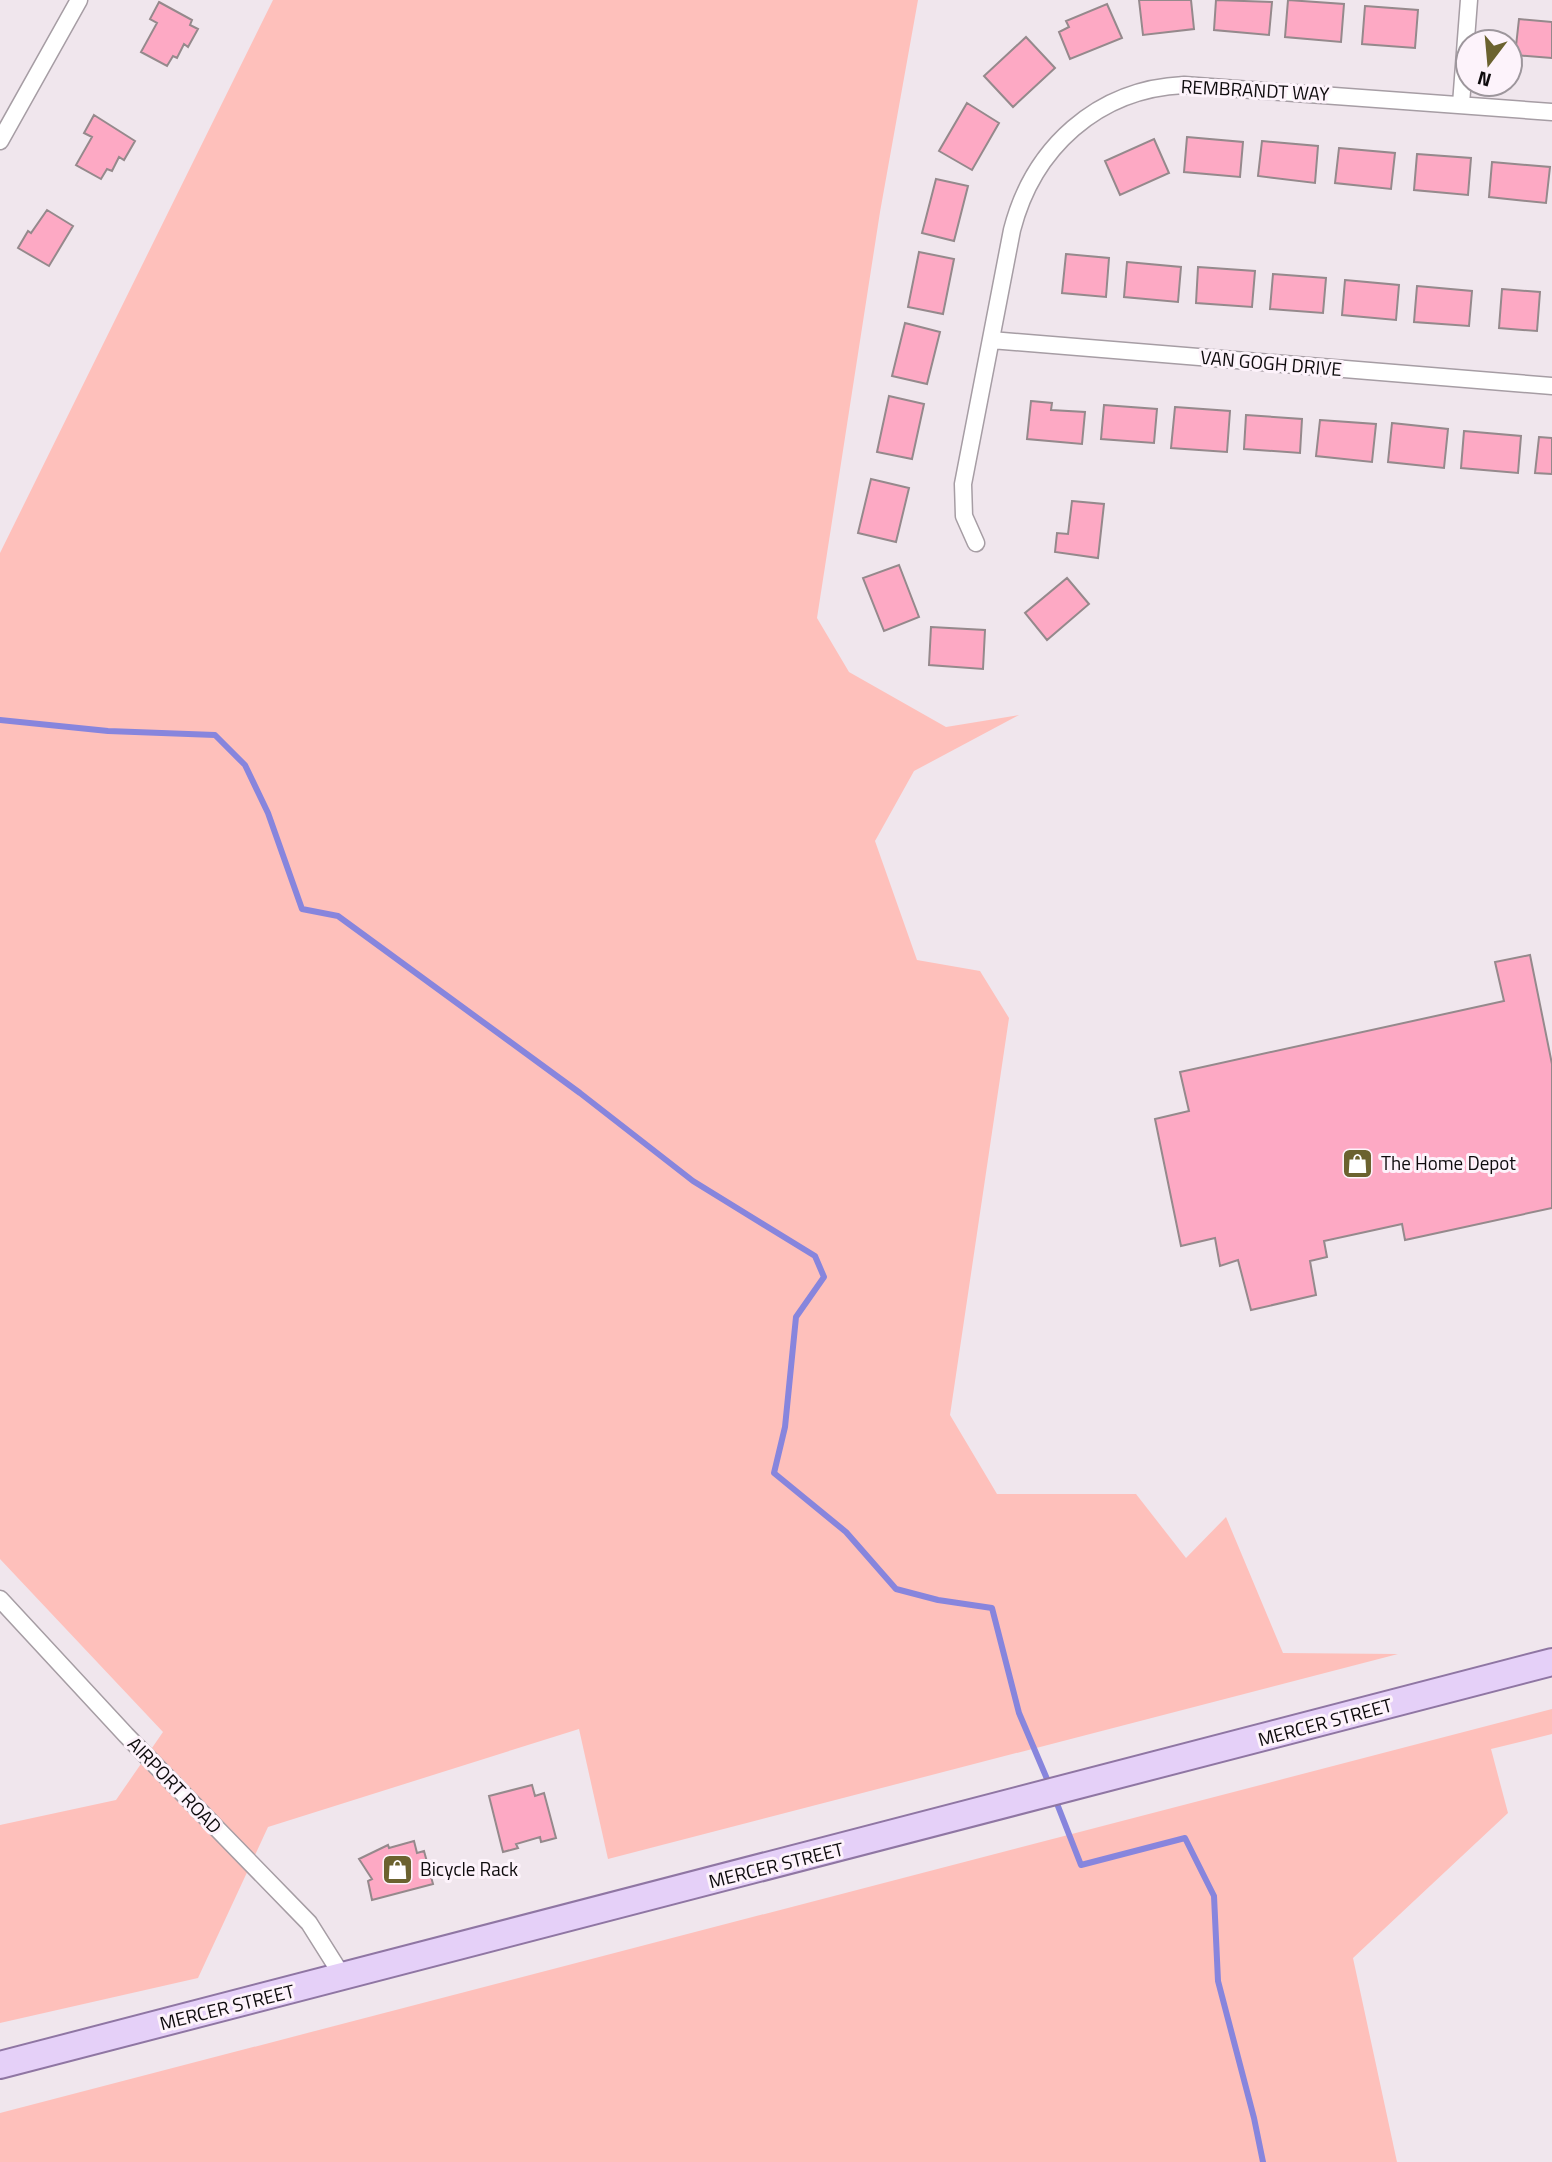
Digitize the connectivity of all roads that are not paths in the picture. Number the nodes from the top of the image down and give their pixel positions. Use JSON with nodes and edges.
{"nodes":[{"id":1,"x":78,"y":0,"type":"edge"},
{"id":2,"x":1469,"y":0,"type":"edge"},
{"id":3,"x":1461,"y":104,"type":"junction"},
{"id":4,"x":1552,"y":112,"type":"edge"},
{"id":5,"x":0,"y":141,"type":"edge"},
{"id":6,"x":990,"y":340,"type":"junction"},
{"id":7,"x":1552,"y":386,"type":"edge"},
{"id":8,"x":976,"y":542,"type":"dead end"},
{"id":9,"x":0,"y":1599,"type":"edge"},
{"id":10,"x":1552,"y":1662,"type":"edge"},
{"id":11,"x":343,"y":1977,"type":"junction"},
{"id":12,"x":0,"y":2066,"type":"edge"}],
"edges":[{"from":1,"to":5,"type":"street"},
{"from":2,"to":3,"type":"street"},
{"from":3,"to":4,"type":"street","name":"REMBRANDT WAY"},
{"from":3,"to":6,"type":"street","name":"REMBRANDT WAY"},
{"from":6,"to":7,"type":"street","name":"VAN GOGH DRIVE"},
{"from":6,"to":8,"type":"street","name":"REMBRANDT WAY"},
{"from":9,"to":11,"type":"street","name":"AIRPORT ROAD"},
{"from":10,"to":11,"type":"main road","name":"MERCER STREET"},
{"from":11,"to":12,"type":"main road","name":"MERCER STREET"}]}
